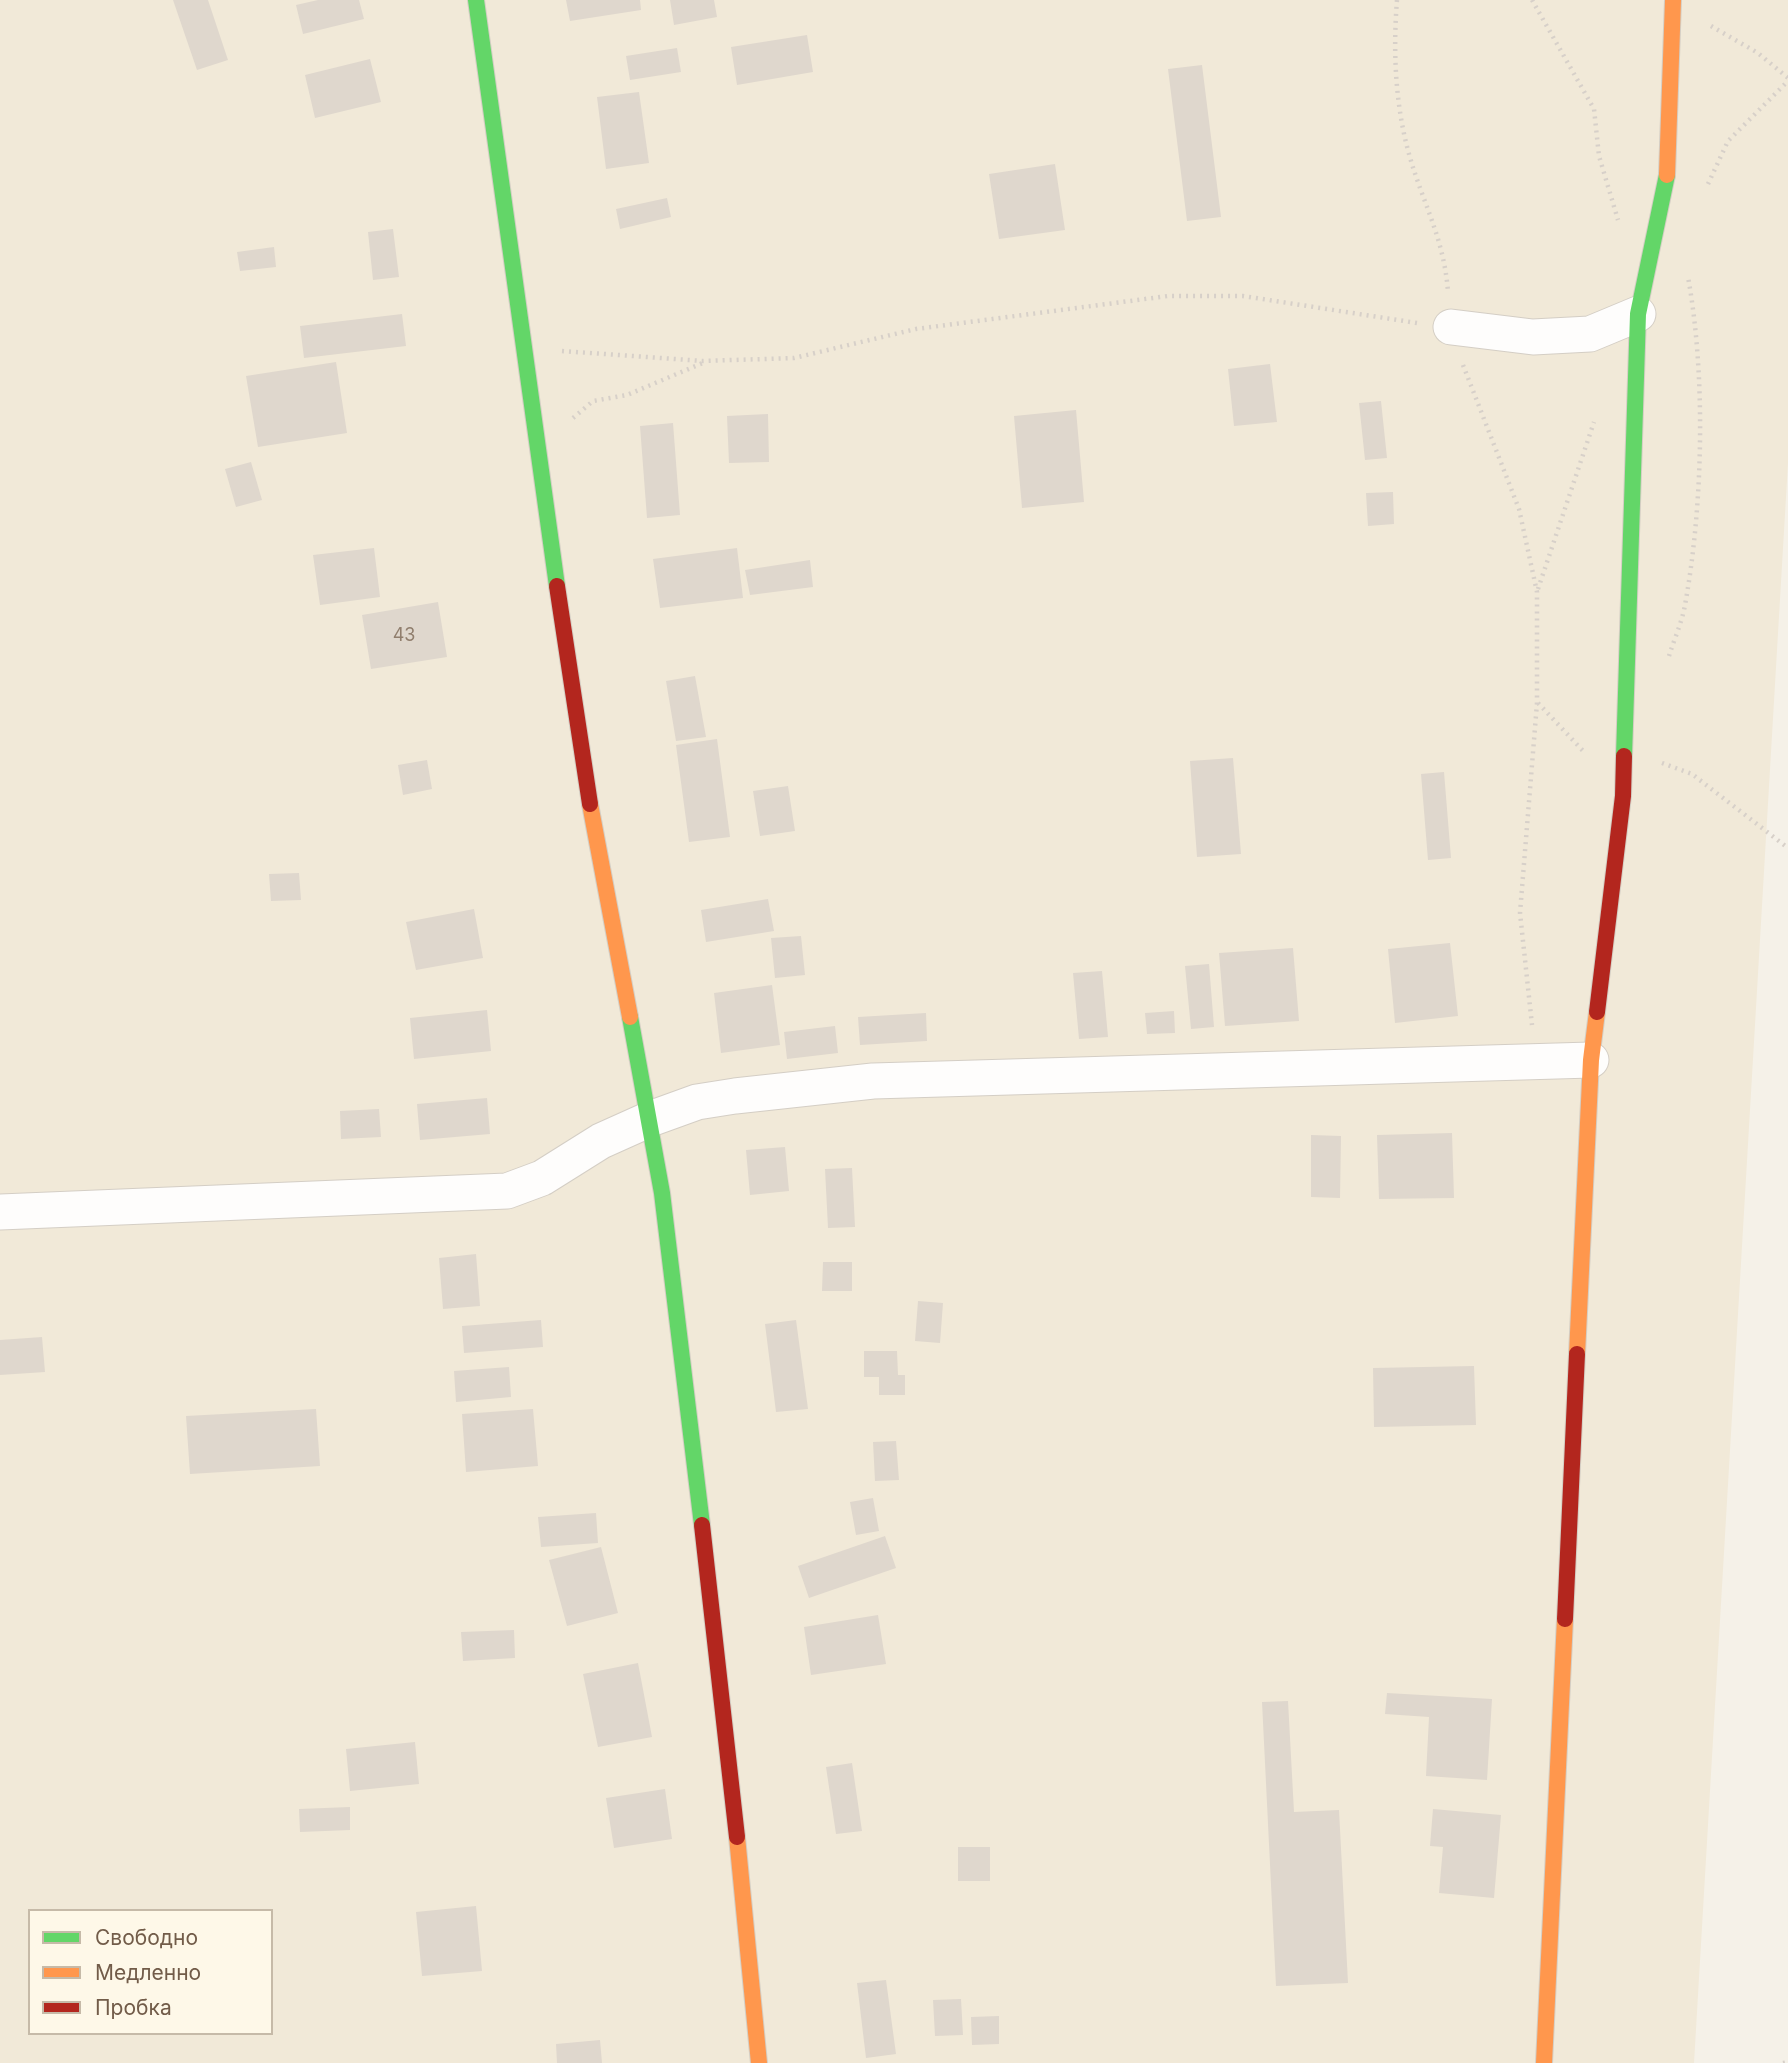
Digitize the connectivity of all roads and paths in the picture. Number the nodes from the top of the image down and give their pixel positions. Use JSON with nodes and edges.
{"nodes":[{"id":1,"x":476,"y":0,"type":"edge"},
{"id":2,"x":1397,"y":0,"type":"edge"},
{"id":3,"x":1532,"y":0,"type":"edge"},
{"id":4,"x":1673,"y":0,"type":"edge"},
{"id":5,"x":1704,"y":22,"type":"dead end"},
{"id":6,"x":1788,"y":78,"type":"edge"},
{"id":7,"x":1645,"y":281,"type":"junction"},
{"id":8,"x":1638,"y":314,"type":"junction"},
{"id":9,"x":1451,"y":327,"type":"junction"},
{"id":10,"x":523,"y":348,"type":"junction"},
{"id":11,"x":708,"y":361,"type":"junction"},
{"id":12,"x":1596,"y":417,"type":"dead end"},
{"id":13,"x":536,"y":447,"type":"junction"},
{"id":14,"x":1537,"y":592,"type":"junction"},
{"id":15,"x":1656,"y":761,"type":"dead end"},
{"id":16,"x":1788,"y":848,"type":"edge"},
{"id":17,"x":1591,"y":1060,"type":"junction"},
{"id":18,"x":1536,"y":1061,"type":"junction"},
{"id":19,"x":650,"y":1119,"type":"junction"},
{"id":20,"x":0,"y":1212,"type":"edge"},
{"id":21,"x":1788,"y":2062,"type":"edge"},
{"id":22,"x":759,"y":2063,"type":"edge"},
{"id":23,"x":1544,"y":2063,"type":"edge"},
{"id":24,"x":1783,"y":2063,"type":"edge"}],
"edges":[{"from":1,"to":10,"type":"street"},
{"from":2,"to":9,"type":"path"},
{"from":3,"to":7,"type":"path"},
{"from":4,"to":7,"type":"street"},
{"from":5,"to":6,"type":"path"},
{"from":7,"to":8,"type":"street"},
{"from":8,"to":9,"type":"street"},
{"from":8,"to":17,"type":"street"},
{"from":9,"to":11,"type":"path"},
{"from":9,"to":14,"type":"path"},
{"from":10,"to":11,"type":"path"},
{"from":10,"to":13,"type":"street"},
{"from":11,"to":13,"type":"path"},
{"from":12,"to":14,"type":"path"},
{"from":13,"to":19,"type":"street"},
{"from":14,"to":18,"type":"path"},
{"from":15,"to":16,"type":"path"},
{"from":17,"to":18,"type":"street"},
{"from":17,"to":23,"type":"street"},
{"from":18,"to":19,"type":"street"},
{"from":19,"to":20,"type":"street"},
{"from":19,"to":22,"type":"street"},
{"from":21,"to":24,"type":"path"}]}
